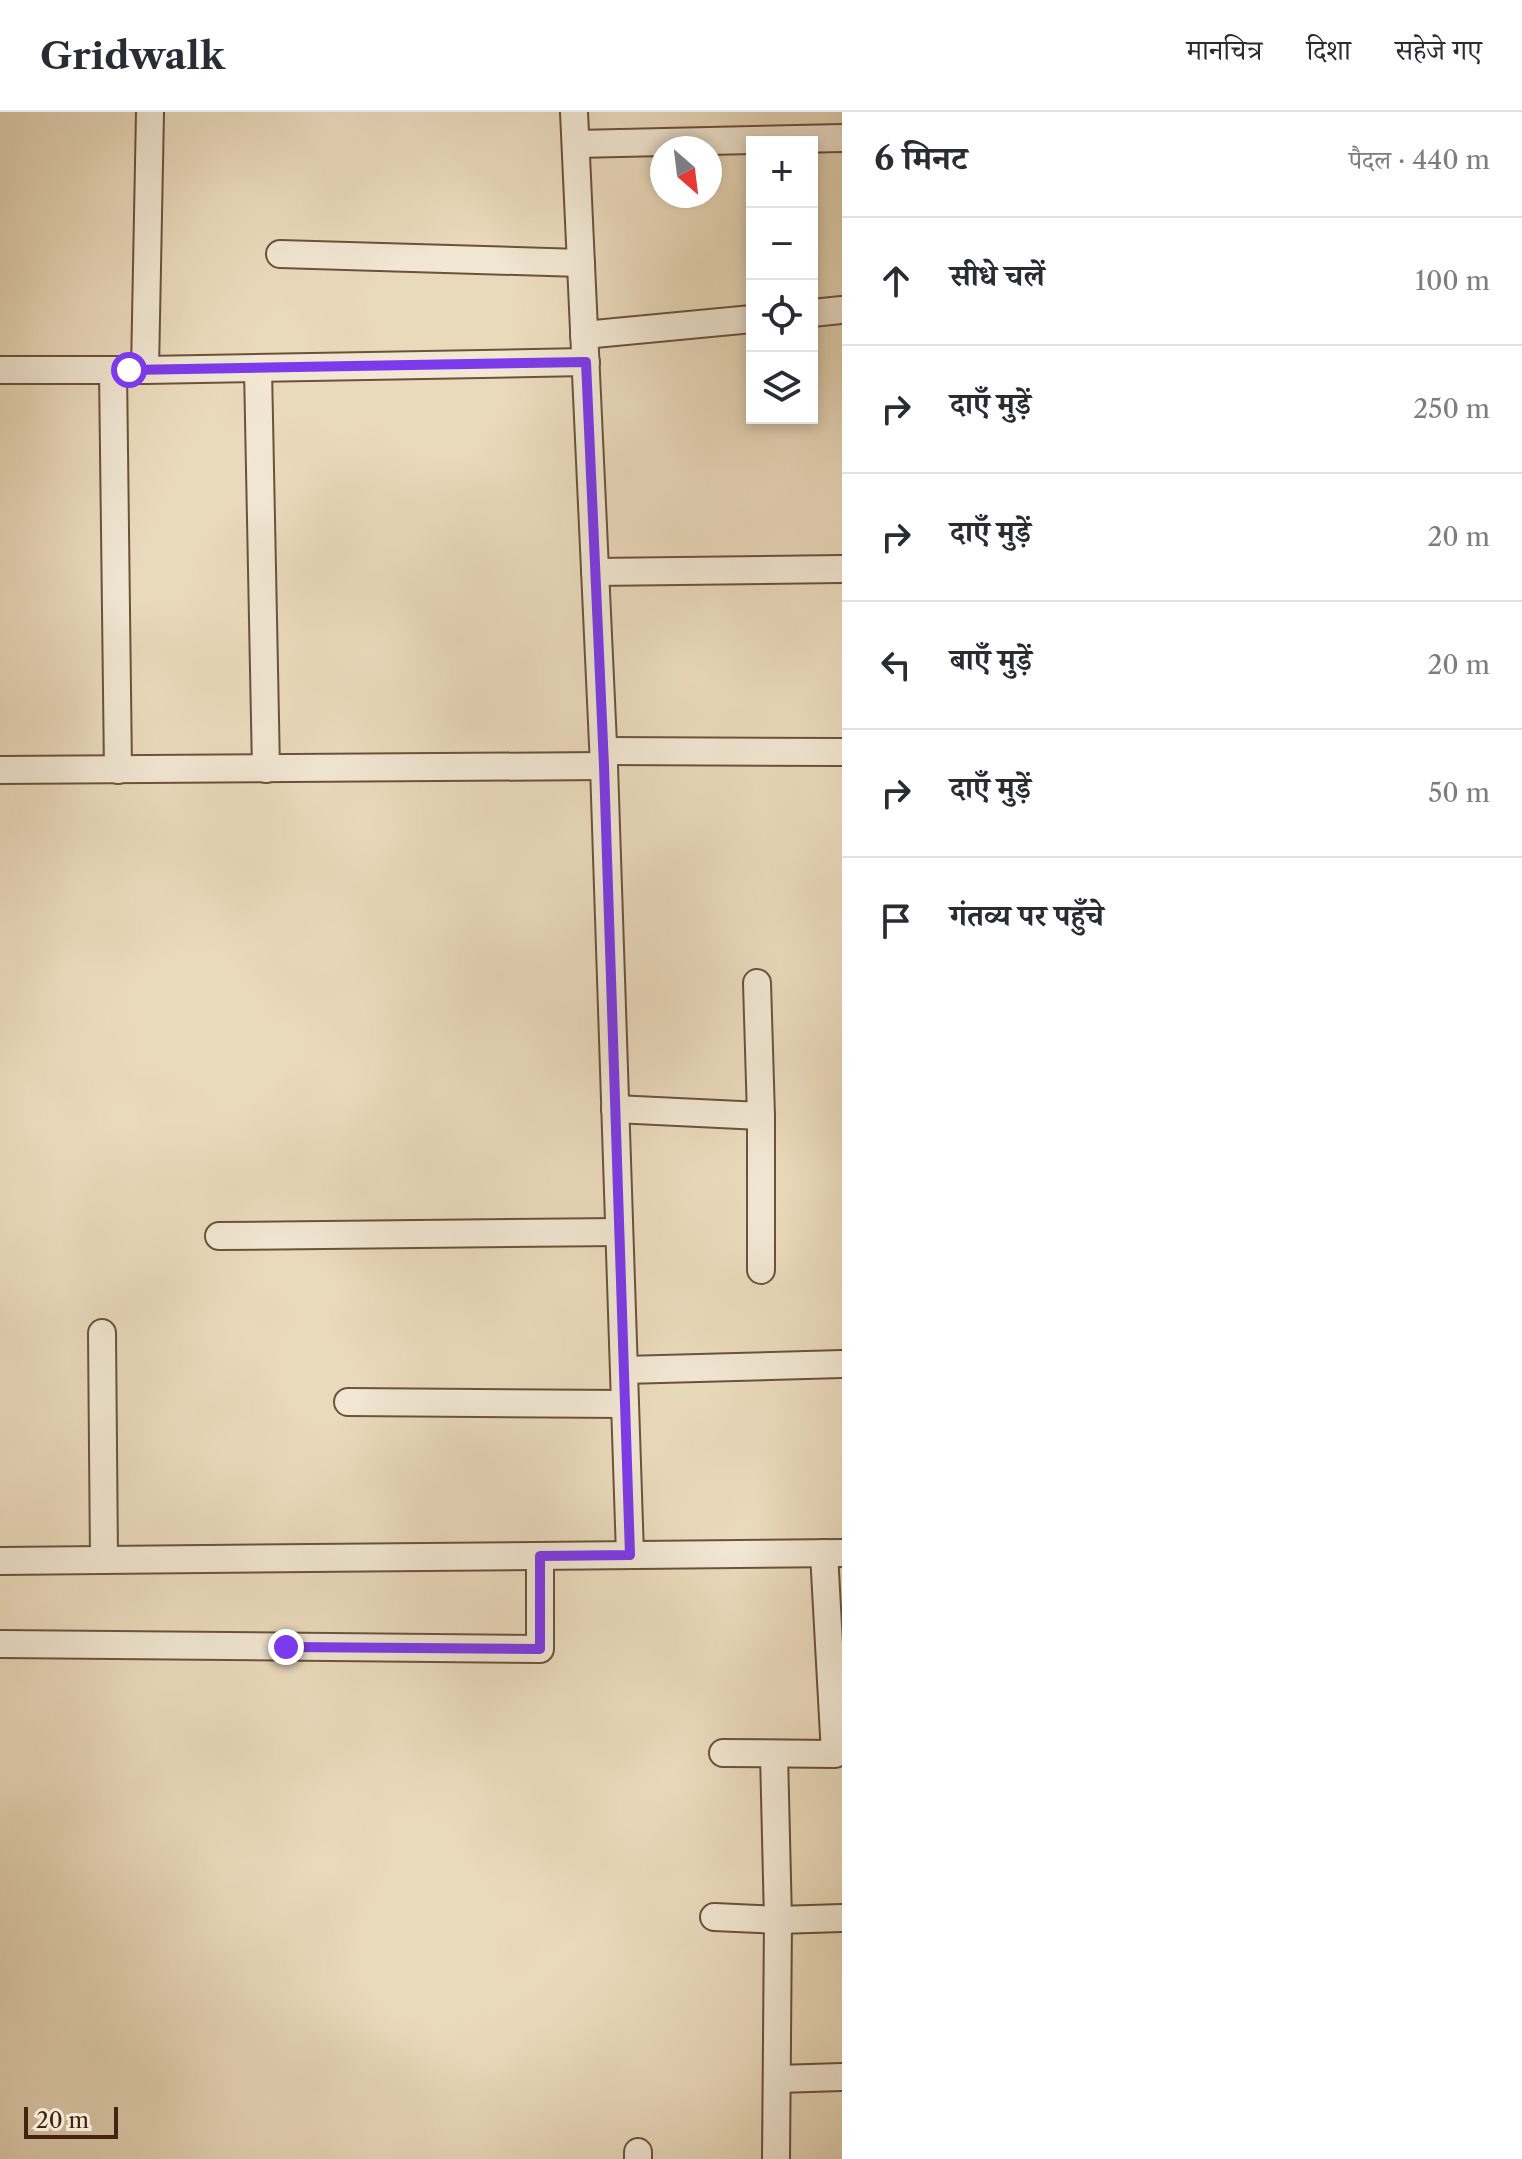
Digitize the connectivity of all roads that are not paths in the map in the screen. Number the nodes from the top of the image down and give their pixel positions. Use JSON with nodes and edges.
{"nodes":[{"id":1,"x":150,"y":112,"type":"edge"},
{"id":2,"x":574,"y":112,"type":"edge"},
{"id":3,"x":842,"y":138,"type":"edge"},
{"id":4,"x":576,"y":144,"type":"junction"},
{"id":5,"x":280,"y":254,"type":"dead end"},
{"id":6,"x":581,"y":263,"type":"junction"},
{"id":7,"x":842,"y":310,"type":"edge"},
{"id":8,"x":818,"y":312,"type":"edge"},
{"id":9,"x":746,"y":320,"type":"edge"},
{"id":10,"x":584,"y":335,"type":"junction"},
{"id":11,"x":586,"y":362,"type":"junction"},
{"id":12,"x":258,"y":369,"type":"junction"},
{"id":13,"x":0,"y":370,"type":"edge"},
{"id":14,"x":113,"y":370,"type":"junction"},
{"id":15,"x":145,"y":370,"type":"junction"},
{"id":16,"x":842,"y":569,"type":"edge"},
{"id":17,"x":595,"y":572,"type":"junction"},
{"id":18,"x":842,"y":752,"type":"edge"},
{"id":19,"x":604,"y":758,"type":"junction"},
{"id":20,"x":266,"y":769,"type":"junction"},
{"id":21,"x":0,"y":770,"type":"edge"},
{"id":22,"x":118,"y":770,"type":"junction"},
{"id":23,"x":757,"y":983,"type":"dead end"},
{"id":24,"x":615,"y":1109,"type":"junction"},
{"id":25,"x":761,"y":1116,"type":"junction"},
{"id":26,"x":619,"y":1232,"type":"junction"},
{"id":27,"x":219,"y":1236,"type":"dead end"},
{"id":28,"x":761,"y":1270,"type":"dead end"},
{"id":29,"x":102,"y":1333,"type":"dead end"},
{"id":30,"x":842,"y":1364,"type":"edge"},
{"id":31,"x":624,"y":1370,"type":"junction"},
{"id":32,"x":348,"y":1402,"type":"dead end"},
{"id":33,"x":625,"y":1404,"type":"junction"},
{"id":34,"x":833,"y":1553,"type":"edge"},
{"id":35,"x":630,"y":1555,"type":"junction"},
{"id":36,"x":540,"y":1556,"type":"junction"},
{"id":37,"x":104,"y":1560,"type":"junction"},
{"id":38,"x":0,"y":1561,"type":"edge"},
{"id":39,"x":0,"y":1644,"type":"edge"},
{"id":40,"x":723,"y":1753,"type":"dead end"},
{"id":41,"x":774,"y":1754,"type":"junction"},
{"id":42,"x":714,"y":1917,"type":"dead end"},
{"id":43,"x":842,"y":1918,"type":"edge"},
{"id":44,"x":778,"y":1920,"type":"junction"},
{"id":45,"x":842,"y":2077,"type":"edge"},
{"id":46,"x":778,"y":2079,"type":"junction"},
{"id":47,"x":776,"y":2159,"type":"edge"}],
"edges":[{"from":1,"to":15,"type":"street"},
{"from":2,"to":4,"type":"street"},
{"from":3,"to":4,"type":"street"},
{"from":4,"to":6,"type":"street"},
{"from":5,"to":6,"type":"street"},
{"from":6,"to":10,"type":"street"},
{"from":7,"to":8,"type":"street"},
{"from":9,"to":10,"type":"street"},
{"from":10,"to":11,"type":"street"},
{"from":11,"to":12,"type":"street"},
{"from":11,"to":17,"type":"street"},
{"from":12,"to":15,"type":"street"},
{"from":12,"to":20,"type":"street"},
{"from":13,"to":14,"type":"street"},
{"from":14,"to":15,"type":"street"},
{"from":14,"to":22,"type":"street"},
{"from":16,"to":17,"type":"street"},
{"from":17,"to":19,"type":"street"},
{"from":18,"to":19,"type":"street"},
{"from":19,"to":20,"type":"street"},
{"from":19,"to":24,"type":"street"},
{"from":20,"to":22,"type":"street"},
{"from":21,"to":22,"type":"street"},
{"from":23,"to":25,"type":"street"},
{"from":24,"to":25,"type":"street"},
{"from":24,"to":26,"type":"street"},
{"from":25,"to":28,"type":"street"},
{"from":26,"to":27,"type":"street"},
{"from":26,"to":31,"type":"street"},
{"from":29,"to":37,"type":"street"},
{"from":30,"to":31,"type":"street"},
{"from":31,"to":33,"type":"street"},
{"from":32,"to":33,"type":"street"},
{"from":33,"to":35,"type":"street"},
{"from":34,"to":35,"type":"street"},
{"from":34,"to":41,"type":"street"},
{"from":35,"to":36,"type":"street"},
{"from":36,"to":37,"type":"street"},
{"from":36,"to":39,"type":"street"},
{"from":37,"to":38,"type":"street"},
{"from":40,"to":41,"type":"street"},
{"from":41,"to":44,"type":"street"},
{"from":42,"to":44,"type":"street"},
{"from":43,"to":44,"type":"street"},
{"from":44,"to":46,"type":"street"},
{"from":45,"to":46,"type":"street"},
{"from":46,"to":47,"type":"street"}]}
